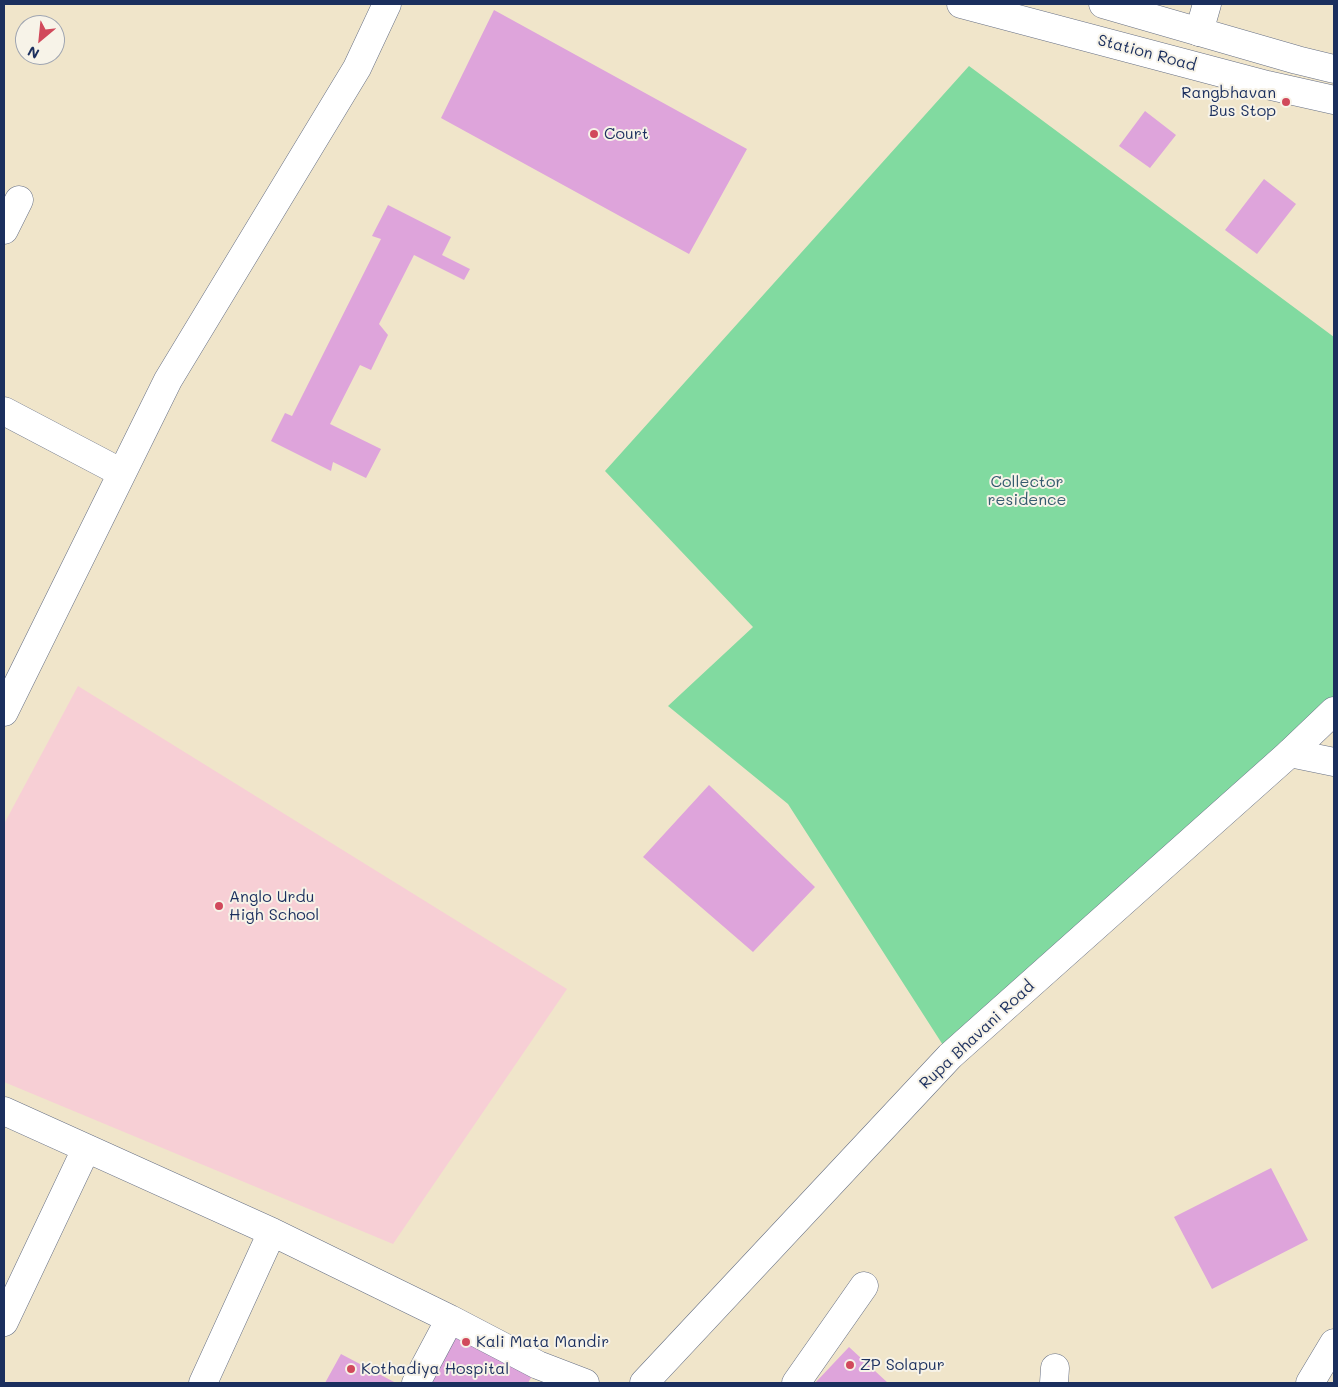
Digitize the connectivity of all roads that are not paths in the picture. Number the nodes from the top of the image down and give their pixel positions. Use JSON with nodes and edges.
{"nodes":[{"id":1,"x":387,"y":4,"type":"edge"},
{"id":2,"x":962,"y":4,"type":"edge"},
{"id":3,"x":1103,"y":4,"type":"edge"},
{"id":4,"x":1207,"y":4,"type":"edge"},
{"id":5,"x":1199,"y":32,"type":"junction"},
{"id":6,"x":1334,"y":68,"type":"edge"},
{"id":7,"x":1334,"y":100,"type":"edge"},
{"id":8,"x":20,"y":200,"type":"dead end"},
{"id":9,"x":4,"y":230,"type":"edge"},
{"id":10,"x":4,"y":411,"type":"edge"},
{"id":11,"x":122,"y":473,"type":"junction"},
{"id":12,"x":1334,"y":711,"type":"edge"},
{"id":13,"x":4,"y":712,"type":"edge"},
{"id":14,"x":1290,"y":754,"type":"junction"},
{"id":15,"x":1334,"y":762,"type":"edge"},
{"id":16,"x":4,"y":1111,"type":"edge"},
{"id":17,"x":86,"y":1149,"type":"junction"},
{"id":18,"x":272,"y":1232,"type":"junction"},
{"id":19,"x":864,"y":1286,"type":"dead end"},
{"id":20,"x":450,"y":1319,"type":"junction"},
{"id":21,"x":4,"y":1322,"type":"edge"},
{"id":22,"x":1334,"y":1343,"type":"edge"},
{"id":23,"x":203,"y":1383,"type":"edge"},
{"id":24,"x":416,"y":1383,"type":"edge"},
{"id":25,"x":585,"y":1383,"type":"edge"},
{"id":26,"x":644,"y":1383,"type":"edge"},
{"id":27,"x":796,"y":1383,"type":"edge"},
{"id":28,"x":1310,"y":1383,"type":"edge"}],
"edges":[{"from":1,"to":11,"type":"street"},
{"from":2,"to":7,"type":"street","name":"Station Road"},
{"from":3,"to":5,"type":"street"},
{"from":4,"to":5,"type":"street"},
{"from":5,"to":6,"type":"street"},
{"from":8,"to":9,"type":"street"},
{"from":10,"to":11,"type":"street"},
{"from":11,"to":13,"type":"street"},
{"from":12,"to":14,"type":"street","name":"Rupa Bhavani Road"},
{"from":14,"to":15,"type":"street"},
{"from":14,"to":26,"type":"street","name":"Rupa Bhavani Road"},
{"from":16,"to":17,"type":"street"},
{"from":17,"to":18,"type":"street"},
{"from":17,"to":21,"type":"street"},
{"from":18,"to":20,"type":"street"},
{"from":18,"to":23,"type":"street"},
{"from":19,"to":27,"type":"street"},
{"from":20,"to":24,"type":"street"},
{"from":20,"to":25,"type":"street"},
{"from":22,"to":28,"type":"street"}]}
